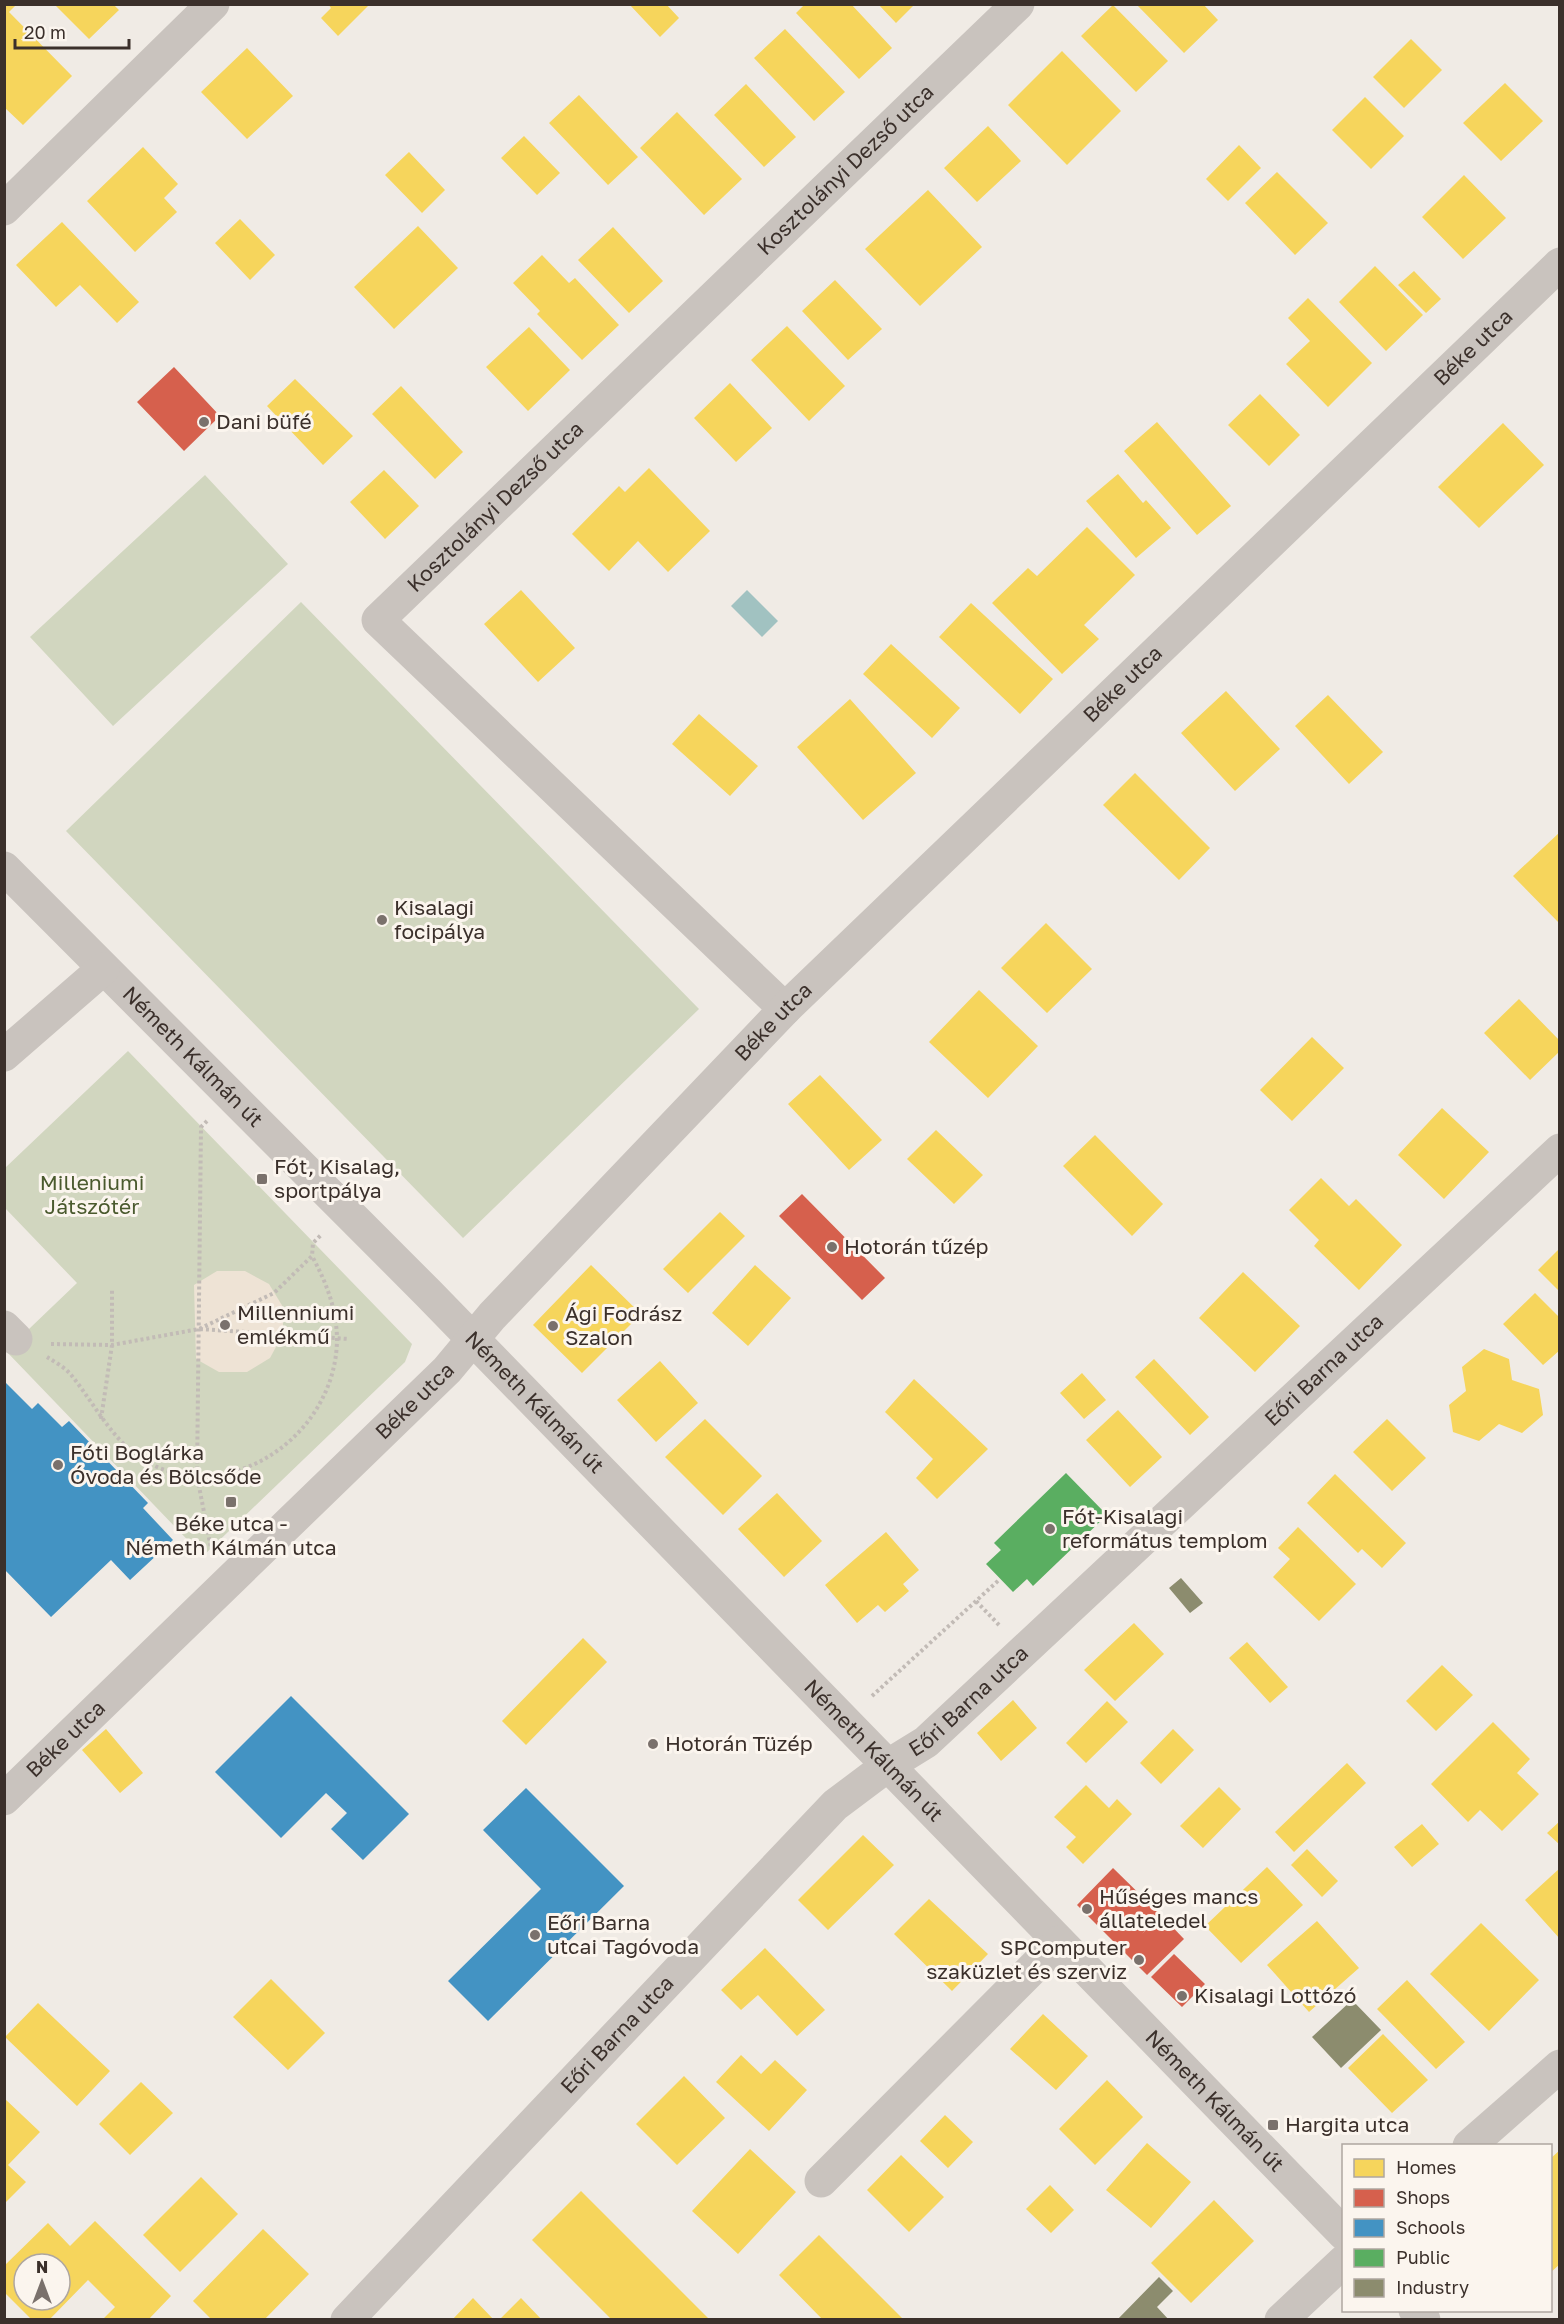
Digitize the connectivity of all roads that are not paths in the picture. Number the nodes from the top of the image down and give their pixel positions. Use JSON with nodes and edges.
{"nodes":[{"id":1,"x":213,"y":4,"type":"edge"},
{"id":2,"x":1018,"y":4,"type":"edge"},
{"id":3,"x":4,"y":209,"type":"edge"},
{"id":4,"x":1560,"y":264,"type":"edge"},
{"id":5,"x":4,"y":868,"type":"edge"},
{"id":6,"x":102,"y":969,"type":"junction"},
{"id":7,"x":785,"y":1009,"type":"junction"},
{"id":8,"x":4,"y":1055,"type":"edge"},
{"id":9,"x":1560,"y":1150,"type":"edge"},
{"id":10,"x":473,"y":1339,"type":"junction"},
{"id":11,"x":887,"y":1766,"type":"junction"},
{"id":12,"x":4,"y":1799,"type":"edge"},
{"id":13,"x":1059,"y":1942,"type":"junction"},
{"id":14,"x":1560,"y":2066,"type":"edge"},
{"id":15,"x":1470,"y":2144,"type":"edge"},
{"id":16,"x":820,"y":2181,"type":"dead end"},
{"id":17,"x":1342,"y":2232,"type":"edge"},
{"id":18,"x":1342,"y":2263,"type":"edge"},
{"id":19,"x":347,"y":2319,"type":"edge"},
{"id":20,"x":1281,"y":2319,"type":"edge"}],
"edges":[{"from":1,"to":3,"type":"street"},
{"from":2,"to":7,"type":"street","name":"Kosztolányi Dezső utca"},
{"from":4,"to":7,"type":"street","name":"Béke utca"},
{"from":5,"to":6,"type":"street","name":"Németh Kálmán út"},
{"from":6,"to":8,"type":"street"},
{"from":6,"to":10,"type":"street","name":"Németh Kálmán út"},
{"from":7,"to":10,"type":"street","name":"Béke utca"},
{"from":9,"to":11,"type":"street","name":"Eőri Barna utca"},
{"from":10,"to":11,"type":"street","name":"Németh Kálmán út"},
{"from":10,"to":12,"type":"street","name":"Béke utca"},
{"from":11,"to":13,"type":"street","name":"Németh Kálmán út"},
{"from":11,"to":19,"type":"street","name":"Eőri Barna utca"},
{"from":13,"to":16,"type":"street"},
{"from":13,"to":17,"type":"street","name":"Németh Kálmán út"},
{"from":14,"to":15,"type":"street"},
{"from":18,"to":20,"type":"street"}]}
